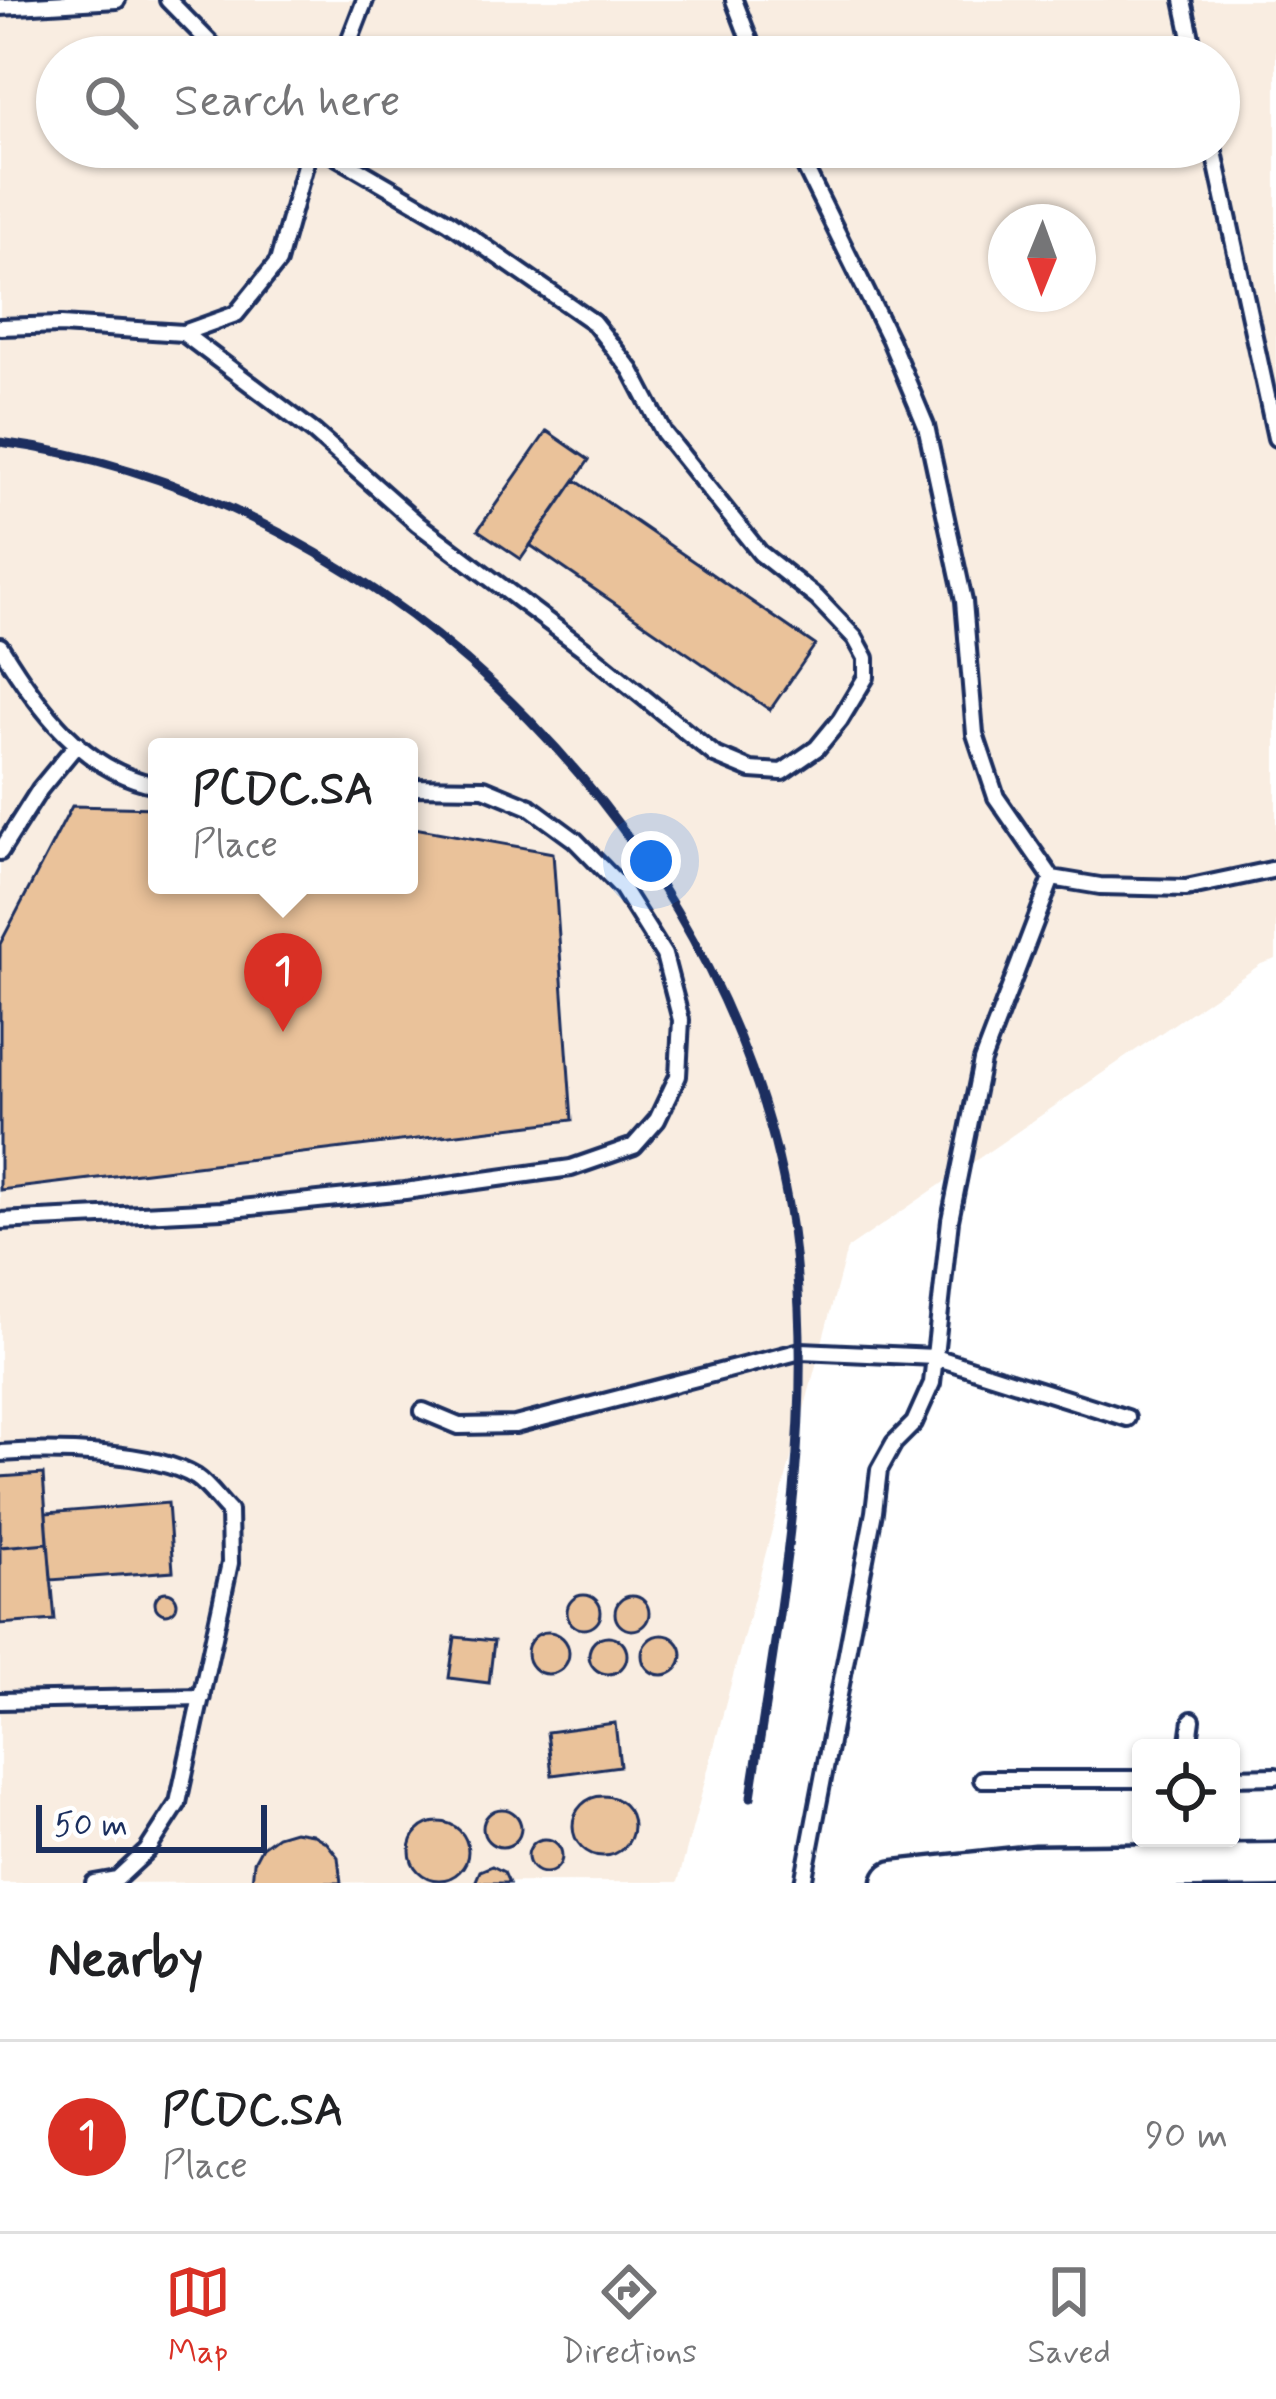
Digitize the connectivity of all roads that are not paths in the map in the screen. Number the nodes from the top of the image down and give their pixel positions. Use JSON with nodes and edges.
{"nodes":[{"id":1,"x":117,"y":0,"type":"edge"},
{"id":2,"x":168,"y":0,"type":"edge"},
{"id":3,"x":365,"y":0,"type":"edge"},
{"id":4,"x":734,"y":0,"type":"edge"},
{"id":5,"x":1183,"y":0,"type":"edge"},
{"id":6,"x":0,"y":7,"type":"edge"},
{"id":7,"x":203,"y":36,"type":"edge"},
{"id":8,"x":352,"y":36,"type":"edge"},
{"id":9,"x":748,"y":36,"type":"edge"},
{"id":10,"x":1191,"y":36,"type":"edge"},
{"id":11,"x":304,"y":168,"type":"edge"},
{"id":12,"x":356,"y":168,"type":"edge"},
{"id":13,"x":805,"y":168,"type":"edge"},
{"id":14,"x":1218,"y":168,"type":"edge"},
{"id":15,"x":0,"y":327,"type":"edge"},
{"id":16,"x":183,"y":334,"type":"junction"},
{"id":17,"x":1276,"y":438,"type":"edge"},
{"id":18,"x":0,"y":646,"type":"edge"},
{"id":19,"x":77,"y":744,"type":"junction"},
{"id":20,"x":148,"y":784,"type":"edge"},
{"id":21,"x":418,"y":787,"type":"edge"},
{"id":22,"x":0,"y":852,"type":"edge"},
{"id":23,"x":1276,"y":869,"type":"edge"},
{"id":24,"x":1052,"y":878,"type":"junction"},
{"id":25,"x":0,"y":1221,"type":"edge"},
{"id":26,"x":935,"y":1357,"type":"junction"},
{"id":27,"x":423,"y":1411,"type":"dead end"},
{"id":28,"x":1126,"y":1418,"type":"dead end"},
{"id":29,"x":0,"y":1453,"type":"edge"},
{"id":30,"x":202,"y":1697,"type":"junction"},
{"id":31,"x":0,"y":1701,"type":"edge"},
{"id":32,"x":1192,"y":1720,"type":"dead end"},
{"id":33,"x":1189,"y":1739,"type":"edge"},
{"id":34,"x":1276,"y":1776,"type":"edge"},
{"id":35,"x":1240,"y":1777,"type":"edge"},
{"id":36,"x":1132,"y":1778,"type":"edge"},
{"id":37,"x":982,"y":1779,"type":"dead end"},
{"id":38,"x":1276,"y":1864,"type":"edge"},
{"id":39,"x":94,"y":1883,"type":"edge"},
{"id":40,"x":802,"y":1883,"type":"edge"},
{"id":41,"x":895,"y":1883,"type":"edge"}],
"edges":[{"from":1,"to":6,"type":"lane"},
{"from":2,"to":7,"type":"lane"},
{"from":3,"to":8,"type":"lane"},
{"from":4,"to":9,"type":"lane"},
{"from":5,"to":10,"type":"lane"},
{"from":11,"to":16,"type":"lane"},
{"from":12,"to":16,"type":"lane"},
{"from":13,"to":24,"type":"lane"},
{"from":14,"to":17,"type":"lane"},
{"from":15,"to":16,"type":"lane"},
{"from":18,"to":19,"type":"lane"},
{"from":19,"to":20,"type":"lane"},
{"from":19,"to":22,"type":"lane"},
{"from":21,"to":25,"type":"lane"},
{"from":23,"to":24,"type":"lane"},
{"from":24,"to":26,"type":"lane"},
{"from":26,"to":27,"type":"lane"},
{"from":26,"to":28,"type":"lane"},
{"from":26,"to":40,"type":"lane"},
{"from":29,"to":30,"type":"lane"},
{"from":30,"to":31,"type":"lane"},
{"from":30,"to":39,"type":"lane"},
{"from":32,"to":33,"type":"lane"},
{"from":34,"to":35,"type":"lane"},
{"from":36,"to":37,"type":"lane"},
{"from":38,"to":41,"type":"main road"}]}
